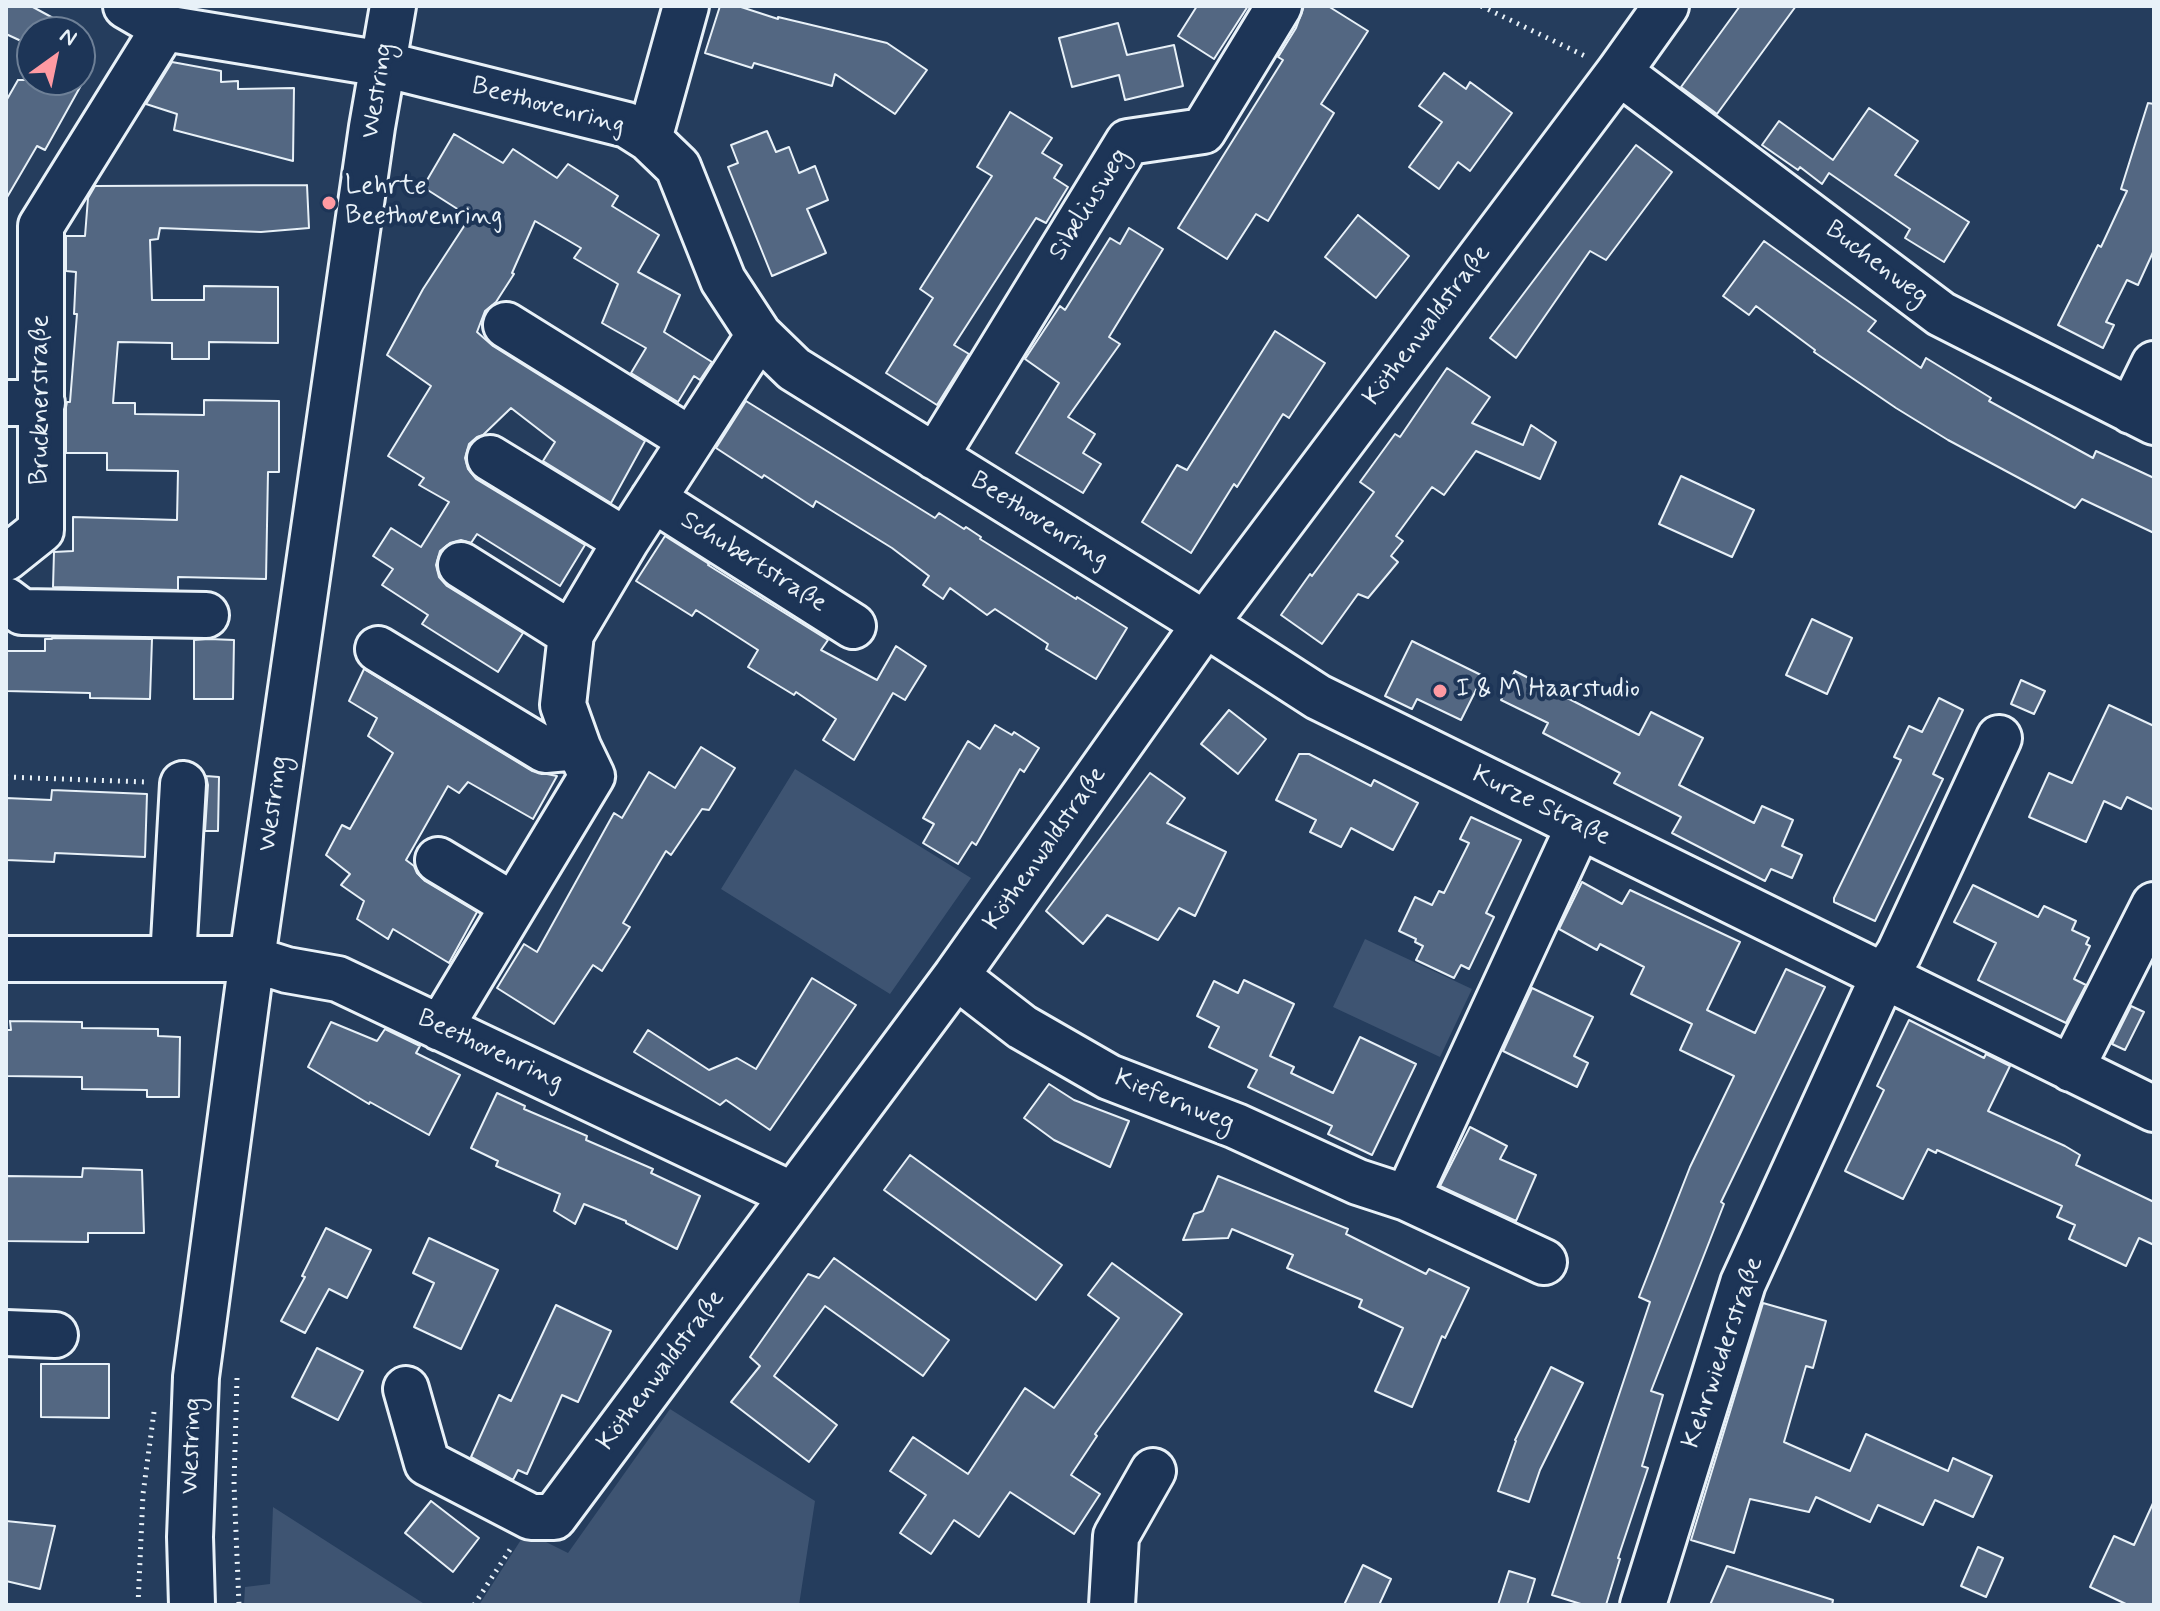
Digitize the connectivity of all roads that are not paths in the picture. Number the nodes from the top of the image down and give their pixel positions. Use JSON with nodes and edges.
{"nodes":[{"id":1,"x":126,"y":6,"type":"edge"},
{"id":2,"x":393,"y":6,"type":"edge"},
{"id":3,"x":686,"y":6,"type":"edge"},
{"id":4,"x":1279,"y":6,"type":"edge"},
{"id":5,"x":1666,"y":6,"type":"edge"},
{"id":6,"x":164,"y":28,"type":"junction"},
{"id":7,"x":383,"y":64,"type":"junction"},
{"id":8,"x":1619,"y":72,"type":"junction"},
{"id":9,"x":649,"y":139,"type":"junction"},
{"id":10,"x":23,"y":225,"type":"edge"},
{"id":11,"x":506,"y":325,"type":"dead end"},
{"id":12,"x":759,"y":335,"type":"junction"},
{"id":13,"x":2154,"y":364,"type":"edge"},
{"id":14,"x":24,"y":403,"type":"edge"},
{"id":15,"x":2142,"y":417,"type":"edge"},
{"id":16,"x":691,"y":440,"type":"junction"},
{"id":17,"x":935,"y":457,"type":"junction"},
{"id":18,"x":490,"y":458,"type":"dead end"},
{"id":19,"x":653,"y":499,"type":"junction"},
{"id":20,"x":626,"y":541,"type":"junction"},
{"id":21,"x":6,"y":558,"type":"edge"},
{"id":22,"x":461,"y":565,"type":"dead end"},
{"id":23,"x":6,"y":600,"type":"edge"},
{"id":24,"x":206,"y":615,"type":"dead end"},
{"id":25,"x":1205,"y":624,"type":"junction"},
{"id":26,"x":853,"y":626,"type":"dead end"},
{"id":27,"x":571,"y":634,"type":"junction"},
{"id":28,"x":378,"y":649,"type":"dead end"},
{"id":29,"x":1999,"y":738,"type":"dead end"},
{"id":30,"x":578,"y":747,"type":"junction"},
{"id":31,"x":183,"y":784,"type":"road end"},
{"id":32,"x":1579,"y":826,"type":"junction"},
{"id":33,"x":438,"y":860,"type":"dead end"},
{"id":34,"x":513,"y":905,"type":"junction"},
{"id":35,"x":2154,"y":905,"type":"edge"},
{"id":36,"x":6,"y":959,"type":"edge"},
{"id":37,"x":173,"y":959,"type":"junction"},
{"id":38,"x":252,"y":959,"type":"junction"},
{"id":39,"x":956,"y":976,"type":"junction"},
{"id":40,"x":1883,"y":977,"type":"junction"},
{"id":41,"x":440,"y":1028,"type":"junction"},
{"id":42,"x":2071,"y":1069,"type":"junction"},
{"id":43,"x":2154,"y":1109,"type":"edge"},
{"id":44,"x":793,"y":1195,"type":"junction"},
{"id":45,"x":1407,"y":1198,"type":"junction"},
{"id":46,"x":1544,"y":1262,"type":"dead end"},
{"id":47,"x":6,"y":1333,"type":"edge"},
{"id":48,"x":55,"y":1335,"type":"dead end"},
{"id":49,"x":406,"y":1389,"type":"dead end"},
{"id":50,"x":1153,"y":1471,"type":"dead end"},
{"id":51,"x":192,"y":1605,"type":"edge"},
{"id":52,"x":1112,"y":1605,"type":"edge"},
{"id":53,"x":1643,"y":1605,"type":"edge"}],
"edges":[{"from":1,"to":6,"type":"street","name":"Beethovenring"},
{"from":2,"to":7,"type":"street","name":"Westring"},
{"from":3,"to":9,"type":"street"},
{"from":4,"to":17,"type":"street","name":"Sibeliusweg"},
{"from":5,"to":8,"type":"street","name":"Köthenwaldstraße"},
{"from":6,"to":7,"type":"street","name":"Beethovenring"},
{"from":6,"to":10,"type":"street","name":"Brucknerstraße"},
{"from":7,"to":9,"type":"street","name":"Beethovenring"},
{"from":7,"to":38,"type":"street","name":"Westring"},
{"from":8,"to":15,"type":"street","name":"Buchenweg"},
{"from":8,"to":25,"type":"street","name":"Köthenwaldstraße"},
{"from":9,"to":12,"type":"street","name":"Beethovenring"},
{"from":10,"to":14,"type":"street","name":"Brucknerstraße"},
{"from":11,"to":16,"type":"street"},
{"from":12,"to":16,"type":"street","name":"Schubertstraße"},
{"from":12,"to":17,"type":"street","name":"Beethovenring"},
{"from":13,"to":15,"type":"street"},
{"from":14,"to":21,"type":"street","name":"Brucknerstraße"},
{"from":16,"to":19,"type":"street","name":"Schubertstraße"},
{"from":17,"to":25,"type":"street","name":"Beethovenring"},
{"from":18,"to":20,"type":"street"},
{"from":19,"to":20,"type":"street","name":"Schubertstraße"},
{"from":19,"to":26,"type":"street","name":"Schubertstraße"},
{"from":20,"to":27,"type":"street","name":"Schubertstraße"},
{"from":22,"to":27,"type":"street"},
{"from":23,"to":24,"type":"street"},
{"from":25,"to":32,"type":"street","name":"Kurze Straße"},
{"from":25,"to":39,"type":"street","name":"Köthenwaldstraße"},
{"from":27,"to":30,"type":"street","name":"Schubertstraße"},
{"from":28,"to":30,"type":"street"},
{"from":29,"to":40,"type":"street"},
{"from":30,"to":34,"type":"street","name":"Schubertstraße"},
{"from":31,"to":37,"type":"street"},
{"from":32,"to":40,"type":"street","name":"Kurze Straße"},
{"from":32,"to":45,"type":"street"},
{"from":33,"to":34,"type":"street"},
{"from":34,"to":41,"type":"street","name":"Schubertstraße"},
{"from":35,"to":42,"type":"street"},
{"from":36,"to":37,"type":"street","name":"Beethovenring"},
{"from":37,"to":38,"type":"street","name":"Beethovenring"},
{"from":38,"to":41,"type":"street","name":"Beethovenring"},
{"from":38,"to":51,"type":"street","name":"Westring"},
{"from":39,"to":44,"type":"street","name":"Köthenwaldstraße"},
{"from":39,"to":45,"type":"street","name":"Kiefernweg"},
{"from":40,"to":42,"type":"street","name":"Kurze Straße"},
{"from":40,"to":53,"type":"street","name":"Kehrwiederstraße"},
{"from":41,"to":44,"type":"street","name":"Beethovenring"},
{"from":42,"to":43,"type":"street","name":"Kurze Straße"},
{"from":44,"to":49,"type":"street","name":"Köthenwaldstraße"},
{"from":45,"to":46,"type":"street","name":"Kiefernweg"},
{"from":47,"to":48,"type":"street"},
{"from":50,"to":52,"type":"street"}]}
